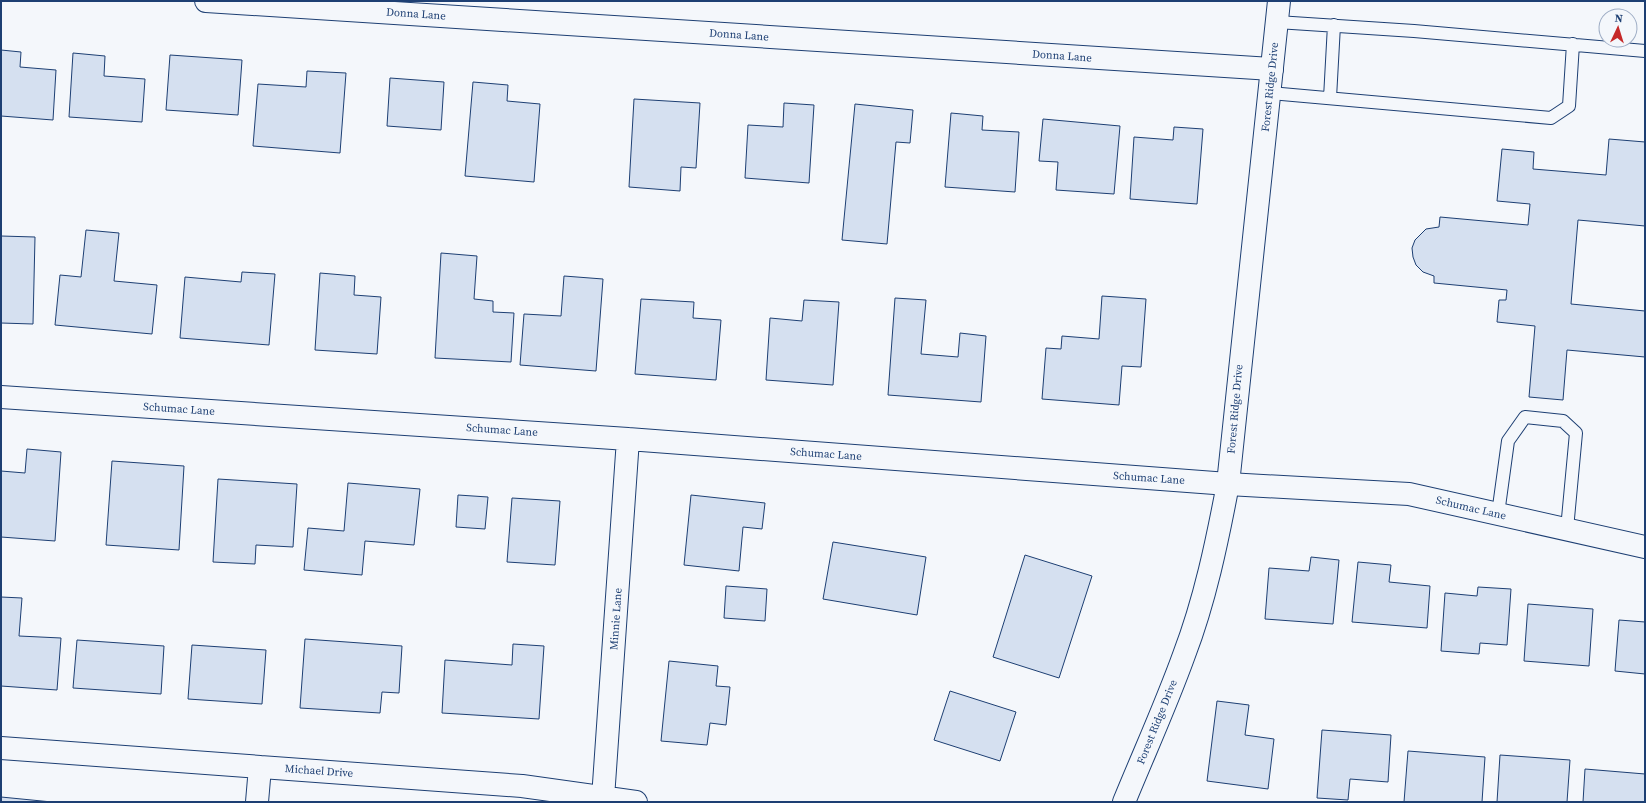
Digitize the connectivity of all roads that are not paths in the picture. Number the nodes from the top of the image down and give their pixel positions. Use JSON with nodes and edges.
{"nodes":[{"id":1,"x":206,"y":1,"type":"edge"},
{"id":2,"x":1278,"y":11,"type":"edge"},
{"id":3,"x":1334,"y":25,"type":"junction"},
{"id":4,"x":1573,"y":44,"type":"junction"},
{"id":5,"x":1645,"y":51,"type":"edge"},
{"id":6,"x":1272,"y":69,"type":"junction"},
{"id":7,"x":1270,"y":93,"type":"junction"},
{"id":8,"x":1330,"y":98,"type":"junction"},
{"id":9,"x":1,"y":397,"type":"edge"},
{"id":10,"x":628,"y":439,"type":"junction"},
{"id":11,"x":1228,"y":484,"type":"junction"},
{"id":12,"x":1498,"y":514,"type":"junction"},
{"id":13,"x":1567,"y":529,"type":"junction"},
{"id":14,"x":1645,"y":547,"type":"edge"},
{"id":15,"x":1,"y":748,"type":"edge"},
{"id":16,"x":260,"y":767,"type":"junction"},
{"id":17,"x":603,"y":798,"type":"junction"},
{"id":18,"x":257,"y":802,"type":"edge"},
{"id":19,"x":636,"y":802,"type":"edge"},
{"id":20,"x":1124,"y":802,"type":"edge"}],
"edges":[{"from":1,"to":6,"type":"street","name":"Donna Lane"},
{"from":2,"to":3,"type":"lane"},
{"from":2,"to":6,"type":"street","name":"Forest Ridge Drive"},
{"from":3,"to":4,"type":"lane"},
{"from":3,"to":8,"type":"lane"},
{"from":4,"to":5,"type":"lane"},
{"from":4,"to":8,"type":"lane"},
{"from":6,"to":7,"type":"street","name":"Forest Ridge Drive"},
{"from":7,"to":8,"type":"lane"},
{"from":7,"to":11,"type":"street","name":"Forest Ridge Drive"},
{"from":9,"to":10,"type":"street","name":"Schumac Lane"},
{"from":10,"to":11,"type":"street","name":"Schumac Lane"},
{"from":10,"to":17,"type":"street","name":"Minnie Lane"},
{"from":11,"to":12,"type":"street","name":"Schumac Lane"},
{"from":11,"to":20,"type":"street","name":"Forest Ridge Drive"},
{"from":12,"to":13,"type":"street","name":"Schumac Lane"},
{"from":12,"to":13,"type":"lane"},
{"from":13,"to":14,"type":"street","name":"Schumac Lane"},
{"from":15,"to":16,"type":"street","name":"Michael Drive"},
{"from":16,"to":17,"type":"street","name":"Michael Drive"},
{"from":16,"to":18,"type":"street"},
{"from":17,"to":19,"type":"street","name":"Michael Drive"}]}
